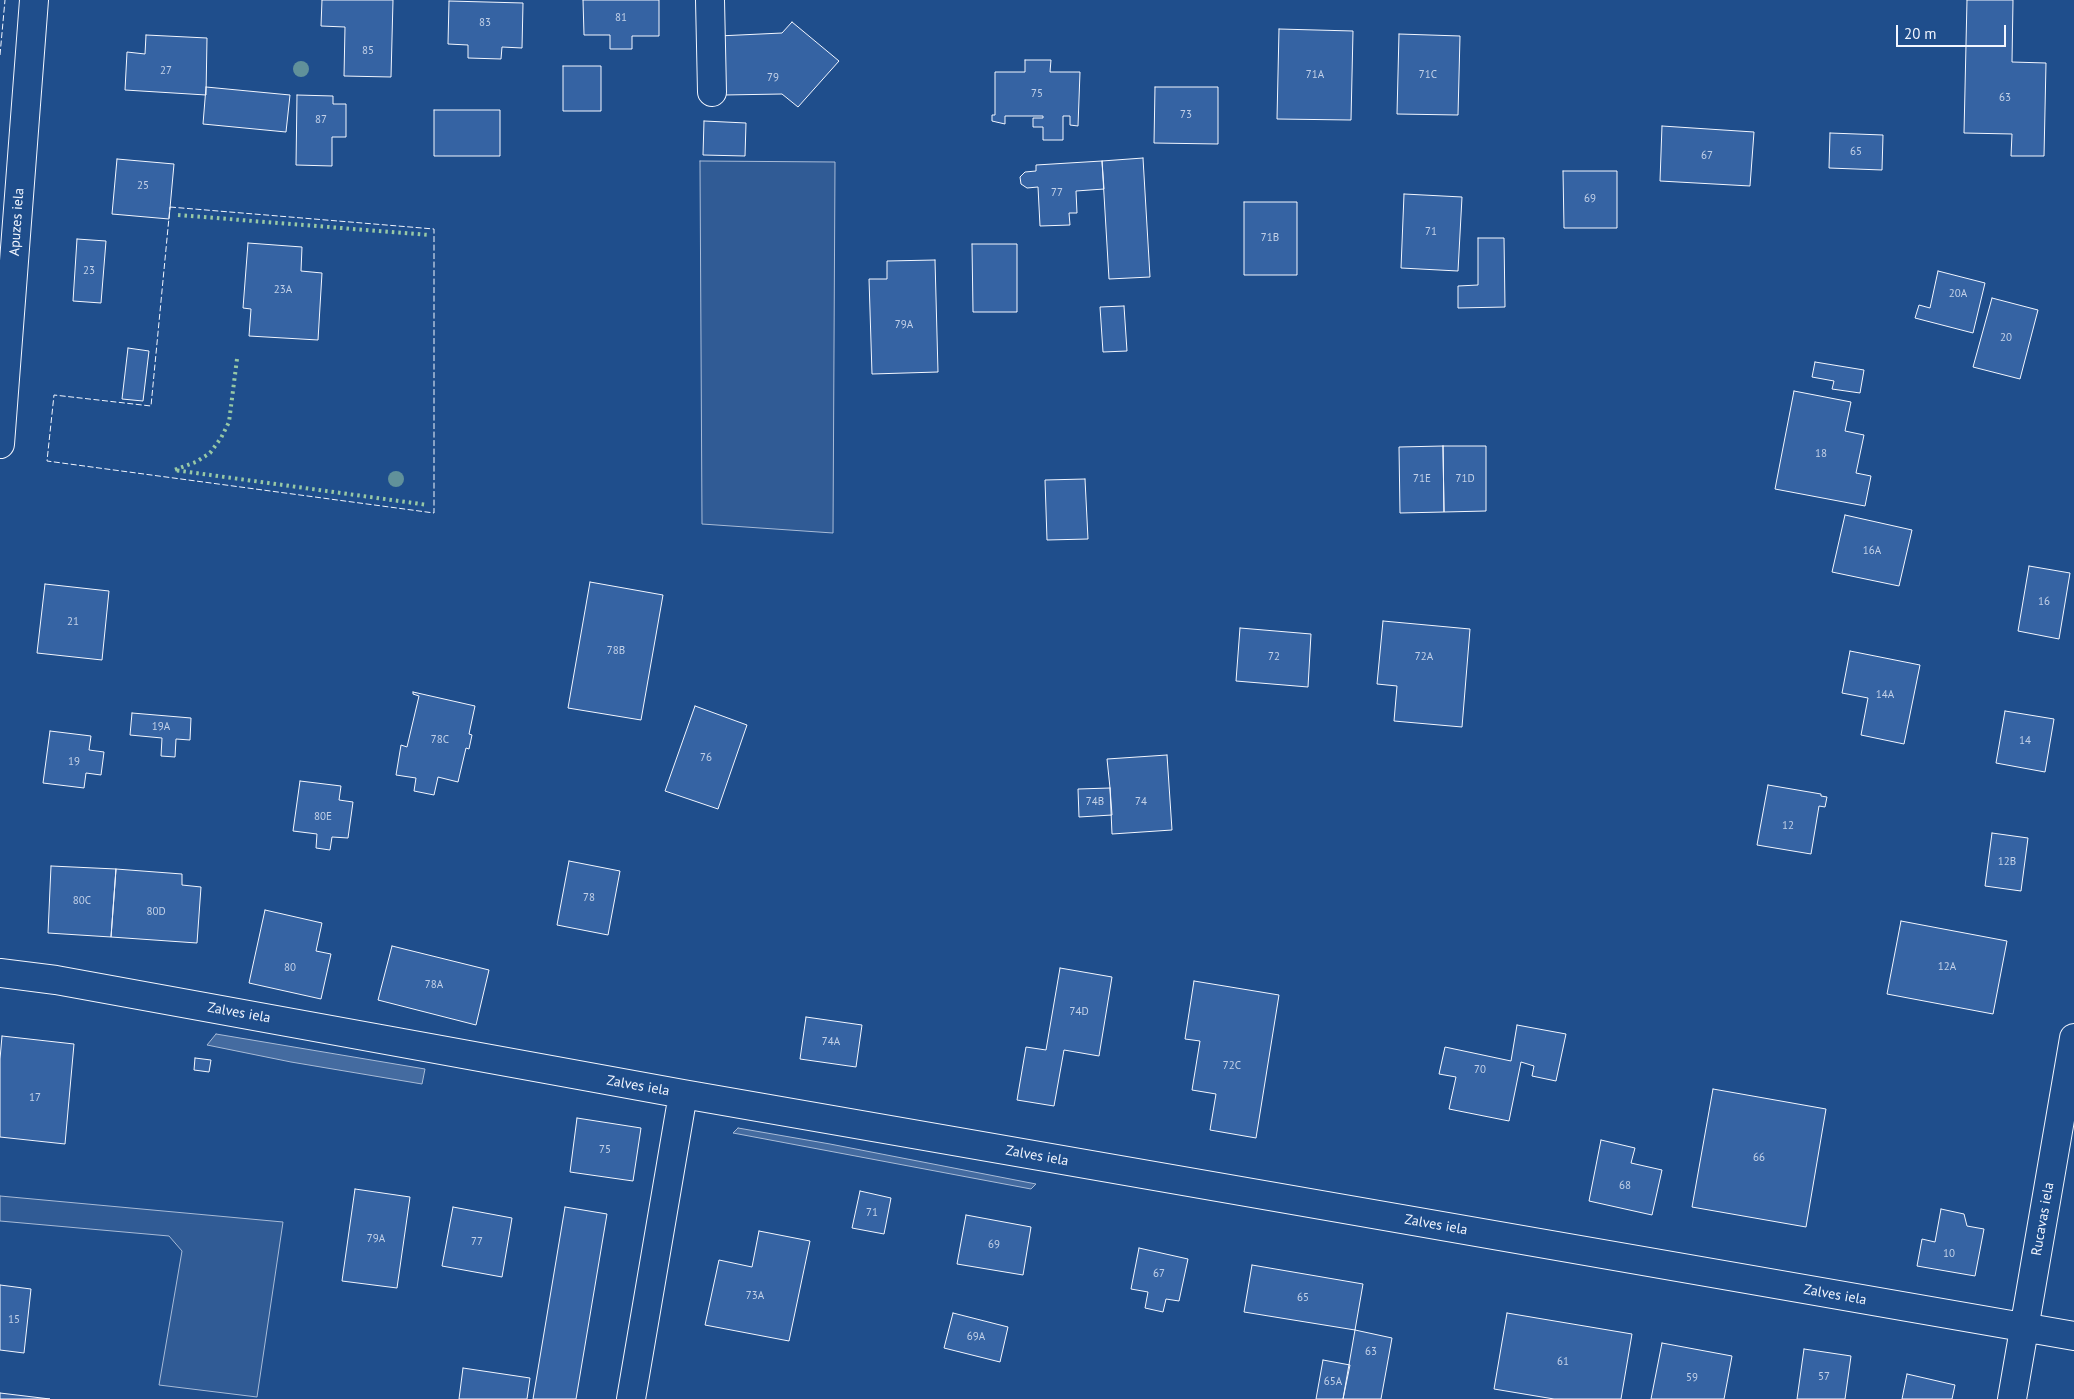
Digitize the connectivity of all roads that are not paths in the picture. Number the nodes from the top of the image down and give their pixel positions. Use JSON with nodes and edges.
{"nodes":[{"id":1,"x":34,"y":0,"type":"edge"},
{"id":2,"x":710,"y":0,"type":"edge"},
{"id":3,"x":712,"y":92,"type":"dead end"},
{"id":4,"x":0,"y":444,"type":"edge"},
{"id":5,"x":0,"y":973,"type":"edge"},
{"id":6,"x":2074,"y":1038,"type":"edge"},
{"id":7,"x":683,"y":1094,"type":"junction"},
{"id":8,"x":2025,"y":1328,"type":"junction"},
{"id":9,"x":2074,"y":1336,"type":"edge"},
{"id":10,"x":631,"y":1399,"type":"edge"},
{"id":11,"x":2012,"y":1399,"type":"edge"}],
"edges":[{"from":1,"to":4,"type":"street","name":"Apuzes iela"},
{"from":2,"to":3,"type":"street"},
{"from":5,"to":7,"type":"street","name":"Zalves iela"},
{"from":6,"to":8,"type":"street","name":"Rucavas iela"},
{"from":7,"to":8,"type":"street","name":"Zalves iela"},
{"from":7,"to":10,"type":"street"},
{"from":8,"to":9,"type":"street","name":"Zalves iela"},
{"from":8,"to":11,"type":"street","name":"Rucavas iela"}]}
